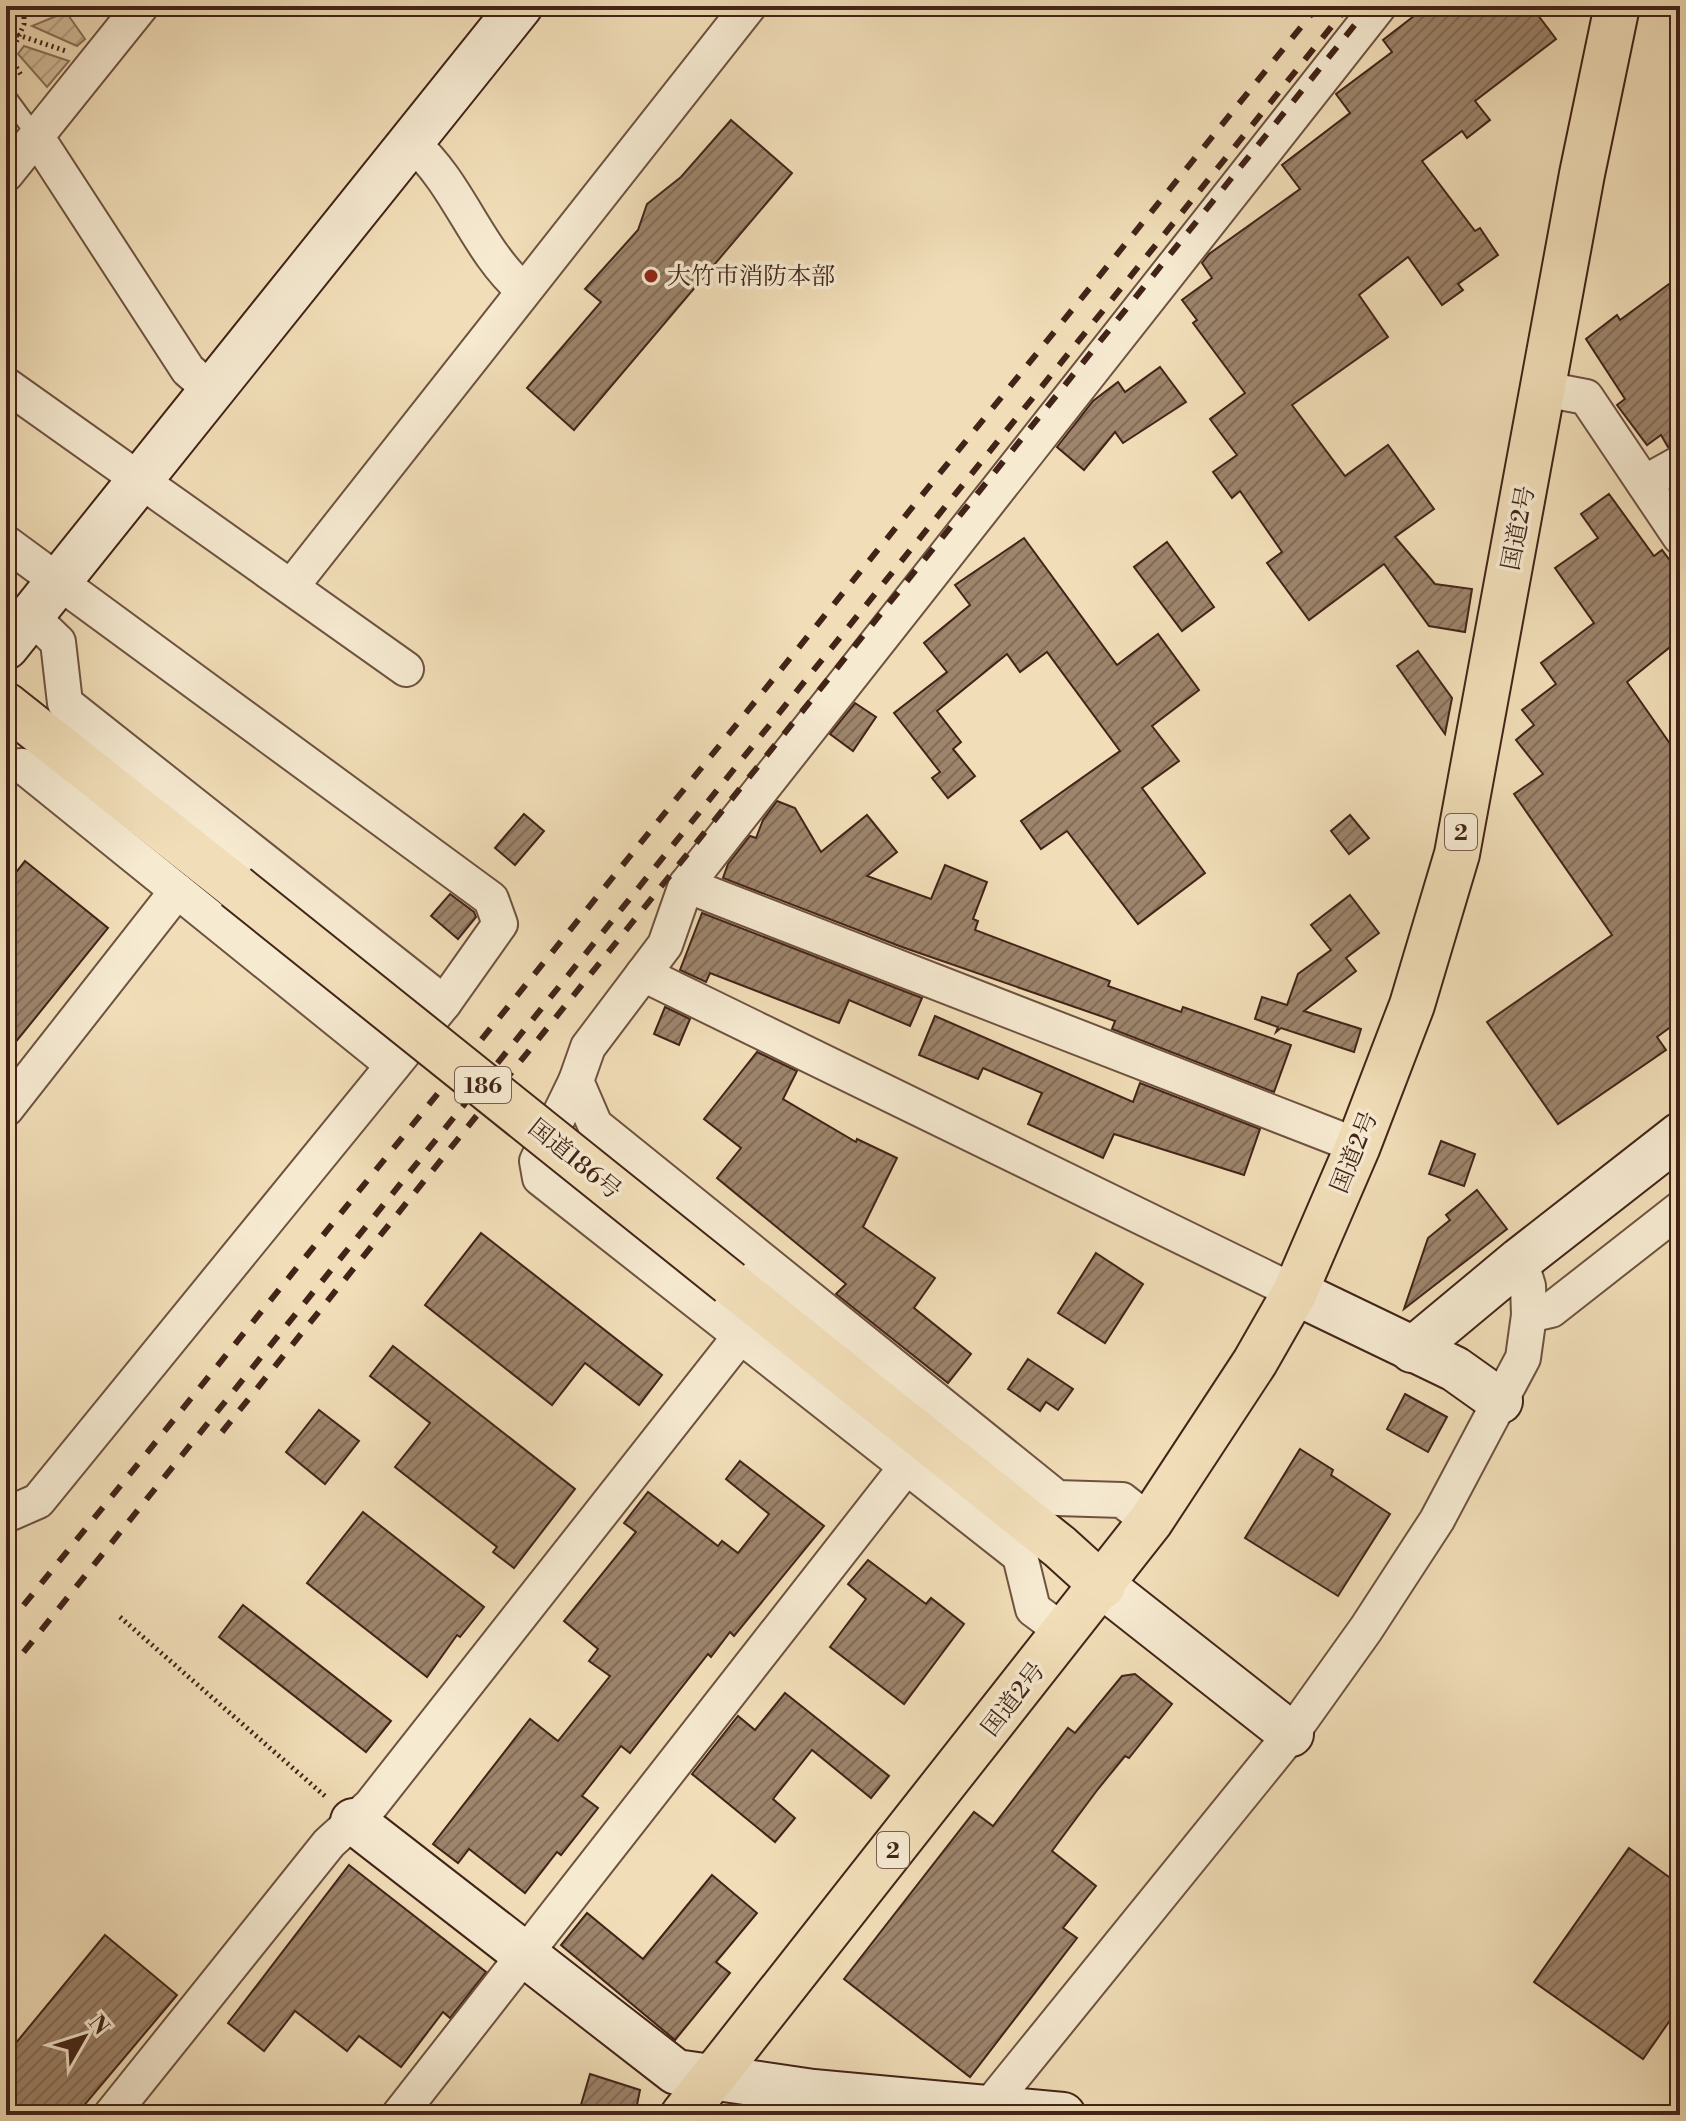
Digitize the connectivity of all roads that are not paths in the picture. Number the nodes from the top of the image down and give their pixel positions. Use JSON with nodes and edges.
{"nodes":[{"id":1,"x":141,"y":6,"type":"edge"},
{"id":2,"x":520,"y":6,"type":"edge"},
{"id":3,"x":749,"y":6,"type":"edge"},
{"id":4,"x":1379,"y":6,"type":"edge"},
{"id":5,"x":1617,"y":6,"type":"edge"},
{"id":6,"x":6,"y":95,"type":"edge"},
{"id":7,"x":36,"y":136,"type":"junction"},
{"id":8,"x":412,"y":143,"type":"junction"},
{"id":9,"x":6,"y":174,"type":"edge"},
{"id":10,"x":523,"y":290,"type":"junction"},
{"id":11,"x":6,"y":385,"type":"edge"},
{"id":12,"x":210,"y":389,"type":"junction"},
{"id":13,"x":1544,"y":389,"type":"junction"},
{"id":14,"x":1680,"y":463,"type":"edge"},
{"id":15,"x":137,"y":480,"type":"junction"},
{"id":16,"x":1644,"y":483,"type":"junction"},
{"id":17,"x":1680,"y":537,"type":"edge"},
{"id":18,"x":6,"y":543,"type":"edge"},
{"id":19,"x":58,"y":582,"type":"junction"},
{"id":20,"x":291,"y":587,"type":"junction"},
{"id":21,"x":18,"y":631,"type":"edge"},
{"id":22,"x":406,"y":669,"type":"dead end"},
{"id":23,"x":6,"y":705,"type":"edge"},
{"id":24,"x":6,"y":767,"type":"edge"},
{"id":25,"x":686,"y":885,"type":"junction"},
{"id":26,"x":177,"y":891,"type":"junction"},
{"id":27,"x":244,"y":894,"type":"junction"},
{"id":28,"x":643,"y":974,"type":"junction"},
{"id":29,"x":444,"y":1003,"type":"junction"},
{"id":30,"x":393,"y":1065,"type":"junction"},
{"id":31,"x":576,"y":1081,"type":"junction"},
{"id":32,"x":6,"y":1109,"type":"edge"},
{"id":33,"x":1680,"y":1135,"type":"edge"},
{"id":34,"x":1358,"y":1146,"type":"junction"},
{"id":35,"x":1680,"y":1209,"type":"edge"},
{"id":36,"x":1520,"y":1260,"type":"junction"},
{"id":37,"x":1295,"y":1292,"type":"junction"},
{"id":38,"x":1529,"y":1315,"type":"junction"},
{"id":39,"x":742,"y":1334,"type":"junction"},
{"id":40,"x":1412,"y":1350,"type":"junction"},
{"id":41,"x":1500,"y":1401,"type":"junction"},
{"id":42,"x":907,"y":1466,"type":"junction"},
{"id":43,"x":6,"y":1515,"type":"edge"},
{"id":44,"x":1150,"y":1522,"type":"junction"},
{"id":45,"x":1103,"y":1586,"type":"junction"},
{"id":46,"x":1064,"y":1632,"type":"junction"},
{"id":47,"x":1291,"y":1734,"type":"junction"},
{"id":48,"x":353,"y":1821,"type":"junction"},
{"id":49,"x":523,"y":1955,"type":"junction"},
{"id":50,"x":711,"y":2079,"type":"junction"},
{"id":51,"x":985,"y":2112,"type":"edge"},
{"id":52,"x":111,"y":2115,"type":"edge"},
{"id":53,"x":399,"y":2115,"type":"edge"},
{"id":54,"x":683,"y":2115,"type":"edge"},
{"id":55,"x":1063,"y":2115,"type":"edge"}],
"edges":[{"from":1,"to":7,"type":"street"},
{"from":2,"to":8,"type":"street"},
{"from":3,"to":10,"type":"street"},
{"from":4,"to":25,"type":"street"},
{"from":5,"to":13,"type":"highway","name":"国道2号","number":"2"},
{"from":6,"to":7,"type":"lane"},
{"from":7,"to":9,"type":"street"},
{"from":7,"to":12,"type":"street"},
{"from":8,"to":10,"type":"street"},
{"from":8,"to":12,"type":"street"},
{"from":10,"to":20,"type":"street"},
{"from":11,"to":15,"type":"street"},
{"from":12,"to":15,"type":"street"},
{"from":13,"to":16,"type":"street"},
{"from":13,"to":34,"type":"highway","name":"国道2号","number":"2"},
{"from":14,"to":16,"type":"street"},
{"from":15,"to":19,"type":"street"},
{"from":15,"to":20,"type":"street"},
{"from":16,"to":17,"type":"street"},
{"from":18,"to":19,"type":"street"},
{"from":19,"to":21,"type":"street"},
{"from":19,"to":29,"type":"street"},
{"from":20,"to":22,"type":"street"},
{"from":21,"to":27,"type":"street"},
{"from":23,"to":27,"type":"highway","name":"国道186号","number":"186"},
{"from":24,"to":26,"type":"street"},
{"from":25,"to":28,"type":"street"},
{"from":25,"to":34,"type":"street"},
{"from":26,"to":27,"type":"street"},
{"from":26,"to":32,"type":"street"},
{"from":27,"to":29,"type":"street"},
{"from":27,"to":30,"type":"street"},
{"from":27,"to":45,"type":"highway","name":"国道186号","number":"186","bridge":true},
{"from":28,"to":31,"type":"street"},
{"from":28,"to":37,"type":"street"},
{"from":29,"to":30,"type":"street"},
{"from":30,"to":43,"type":"street"},
{"from":31,"to":39,"type":"street"},
{"from":31,"to":44,"type":"street"},
{"from":33,"to":36,"type":"street"},
{"from":34,"to":37,"type":"highway","name":"国道2号","number":"2"},
{"from":35,"to":38,"type":"street"},
{"from":36,"to":38,"type":"street"},
{"from":36,"to":40,"type":"street"},
{"from":37,"to":40,"type":"street"},
{"from":37,"to":44,"type":"highway","name":"国道2号","number":"2"},
{"from":38,"to":41,"type":"street"},
{"from":39,"to":42,"type":"street"},
{"from":39,"to":48,"type":"street"},
{"from":40,"to":41,"type":"street"},
{"from":41,"to":47,"type":"street"},
{"from":42,"to":46,"type":"street"},
{"from":42,"to":49,"type":"street"},
{"from":44,"to":45,"type":"highway","name":"国道2号","number":"2"},
{"from":45,"to":46,"type":"highway","name":"国道2号","number":"2"},
{"from":45,"to":47,"type":"street"},
{"from":46,"to":50,"type":"highway","name":"国道2号","number":"2"},
{"from":47,"to":51,"type":"street"},
{"from":48,"to":49,"type":"street"},
{"from":48,"to":52,"type":"street"},
{"from":49,"to":50,"type":"street"},
{"from":49,"to":53,"type":"street"},
{"from":50,"to":51,"type":"street"},
{"from":50,"to":54,"type":"highway","name":"国道2号","number":"2"},
{"from":51,"to":55,"type":"street"}]}
